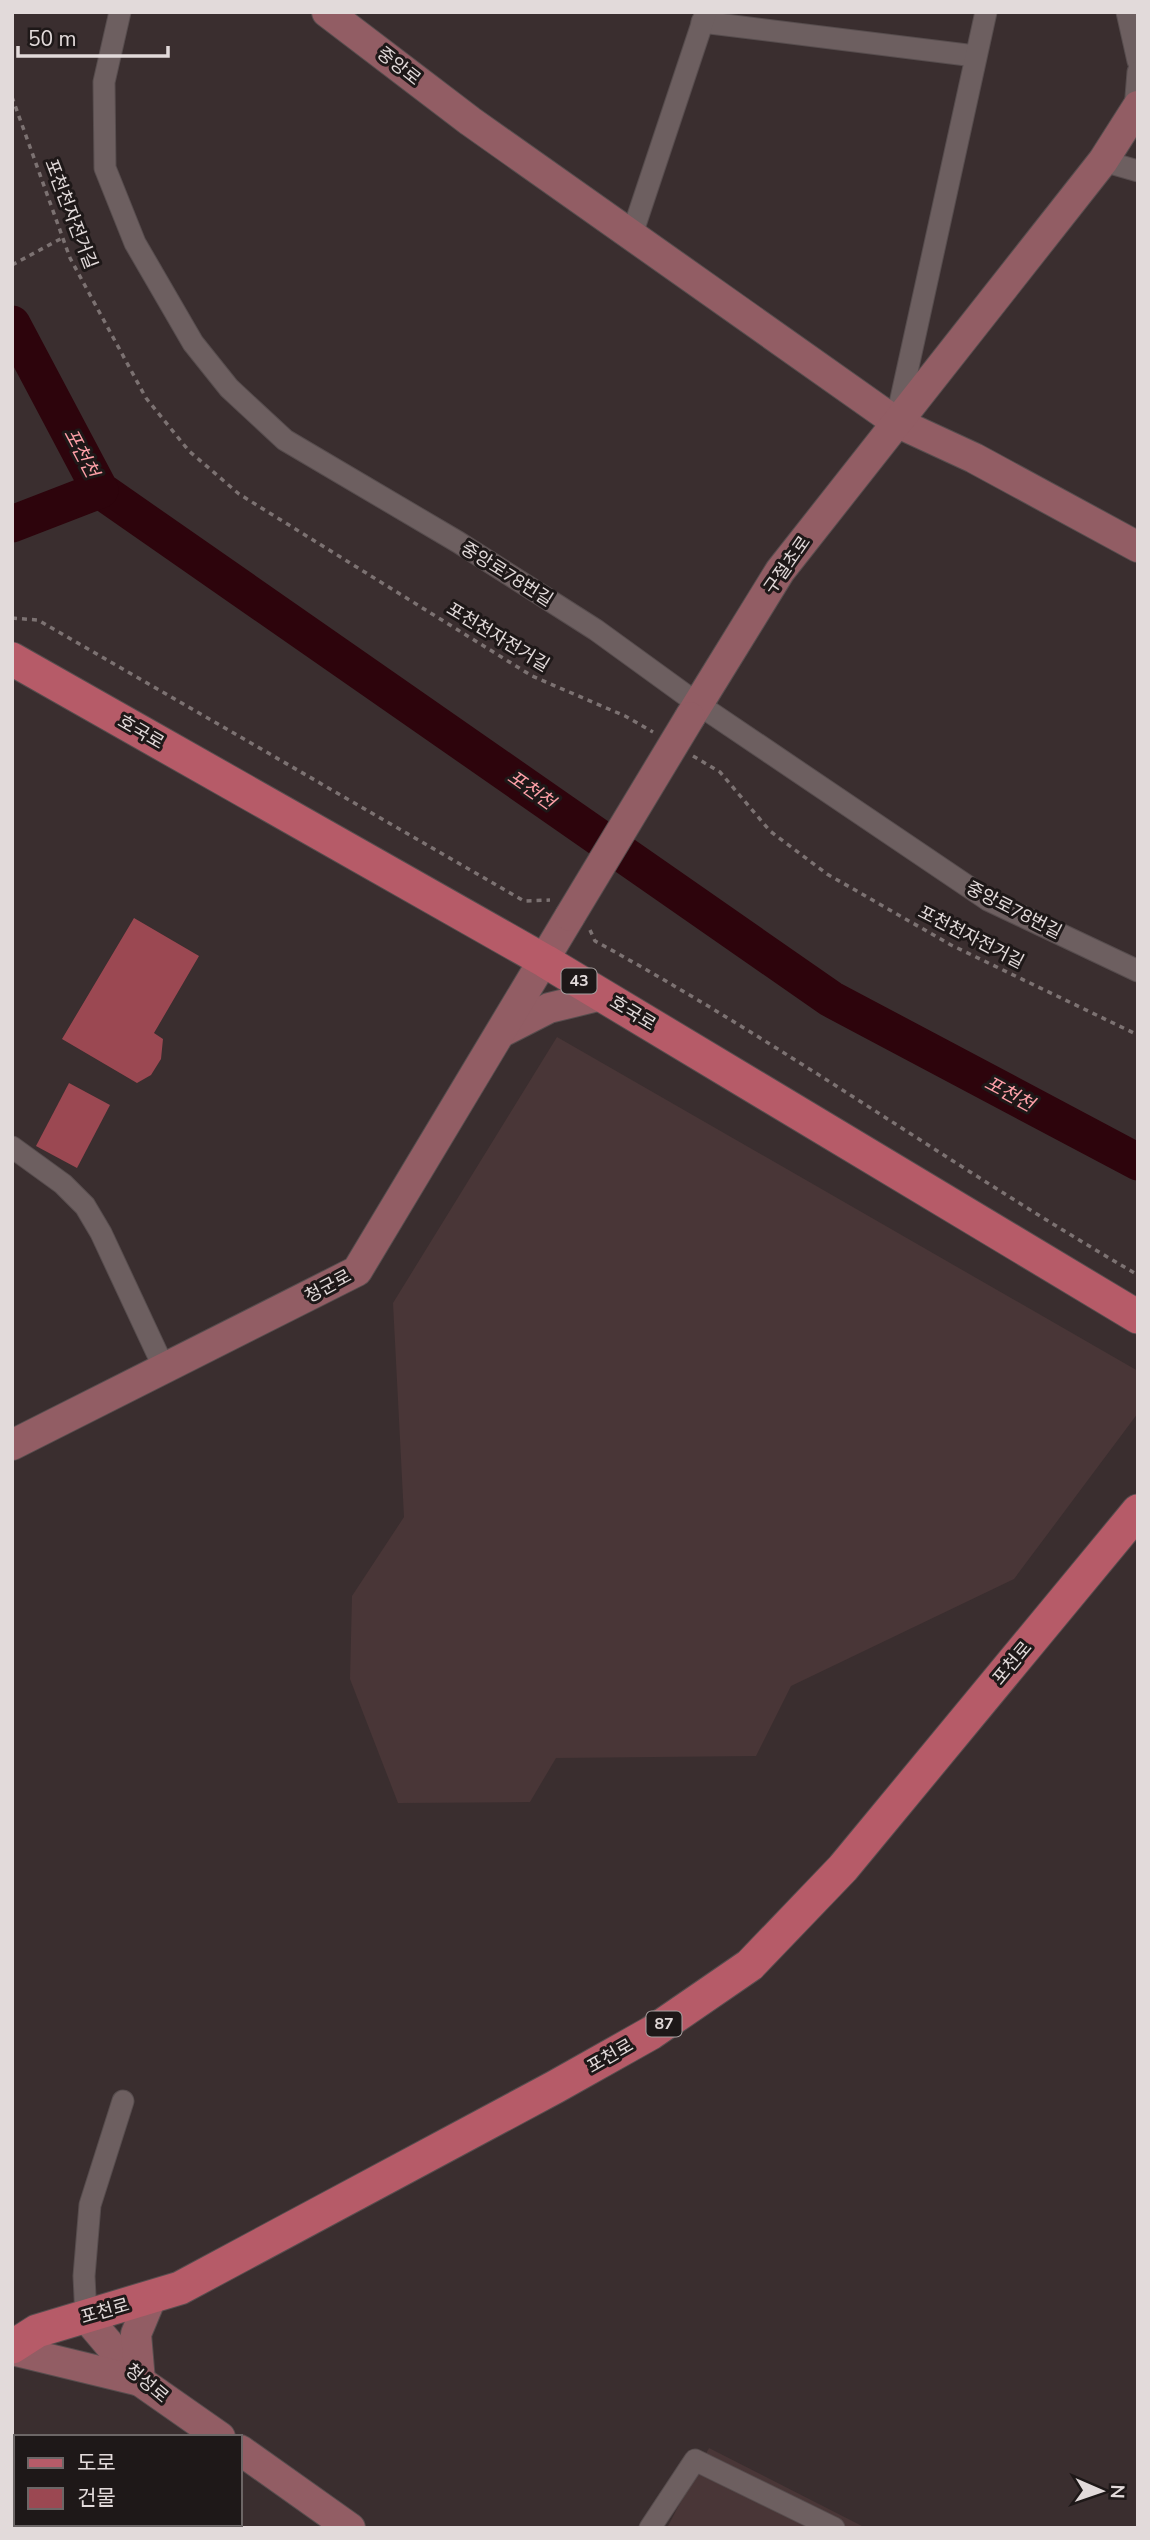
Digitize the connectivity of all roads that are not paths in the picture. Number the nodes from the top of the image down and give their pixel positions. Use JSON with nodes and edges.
{"nodes":[{"id":1,"x":120,"y":12,"type":"edge"},
{"id":2,"x":327,"y":12,"type":"edge"},
{"id":3,"x":986,"y":12,"type":"edge"},
{"id":4,"x":1126,"y":12,"type":"edge"},
{"id":5,"x":704,"y":17,"type":"edge"},
{"id":6,"x":975,"y":56,"type":"junction"},
{"id":7,"x":1138,"y":61,"type":"edge"},
{"id":8,"x":1138,"y":72,"type":"edge"},
{"id":9,"x":1137,"y":108,"type":"edge"},
{"id":10,"x":1103,"y":161,"type":"junction"},
{"id":11,"x":1138,"y":171,"type":"edge"},
{"id":12,"x":632,"y":234,"type":"junction"},
{"id":13,"x":896,"y":422,"type":"junction"},
{"id":14,"x":1138,"y":547,"type":"edge"},
{"id":15,"x":14,"y":638,"type":"edge"},
{"id":16,"x":694,"y":711,"type":"junction"},
{"id":17,"x":561,"y":927,"type":"junction"},
{"id":18,"x":1138,"y":971,"type":"edge"},
{"id":19,"x":602,"y":995,"type":"junction"},
{"id":20,"x":502,"y":1032,"type":"junction"},
{"id":21,"x":12,"y":1147,"type":"edge"},
{"id":22,"x":1138,"y":1294,"type":"edge"},
{"id":23,"x":1138,"y":1317,"type":"edge"},
{"id":24,"x":165,"y":1370,"type":"junction"},
{"id":25,"x":12,"y":1445,"type":"edge"},
{"id":26,"x":1138,"y":1511,"type":"edge"},
{"id":27,"x":123,"y":2101,"type":"dead end"},
{"id":28,"x":151,"y":2298,"type":"junction"},
{"id":29,"x":86,"y":2317,"type":"junction"},
{"id":30,"x":18,"y":2338,"type":"edge"},
{"id":31,"x":140,"y":2381,"type":"junction"},
{"id":32,"x":217,"y":2435,"type":"edge"},
{"id":33,"x":242,"y":2452,"type":"edge"},
{"id":34,"x":350,"y":2528,"type":"edge"},
{"id":35,"x":650,"y":2528,"type":"edge"},
{"id":36,"x":834,"y":2528,"type":"edge"}],
"edges":[{"from":1,"to":16,"type":"street","name":"중앙로78번길"},
{"from":2,"to":12,"type":"street","name":"중앙로"},
{"from":3,"to":6,"type":"street"},
{"from":4,"to":7,"type":"street"},
{"from":5,"to":6,"type":"street"},
{"from":5,"to":12,"type":"street"},
{"from":6,"to":13,"type":"street"},
{"from":8,"to":9,"type":"street"},
{"from":9,"to":10,"type":"street","name":"구절초로"},
{"from":10,"to":11,"type":"street"},
{"from":10,"to":13,"type":"street","name":"구절초로"},
{"from":12,"to":13,"type":"street","name":"중앙로"},
{"from":13,"to":14,"type":"street","name":"중앙로"},
{"from":13,"to":16,"type":"street","name":"구절초로"},
{"from":15,"to":17,"type":"main road","name":"호국로","number":"43"},
{"from":16,"to":17,"type":"street","name":"구절초로","bridge":true},
{"from":16,"to":18,"type":"street","name":"중앙로78번길"},
{"from":17,"to":19,"type":"main road","name":"호국로","number":"43"},
{"from":17,"to":20,"type":"street","name":"청군로"},
{"from":17,"to":22,"type":"main road","name":"호국로","number":"43"},
{"from":19,"to":20,"type":"street"},
{"from":19,"to":23,"type":"main road","name":"호국로","number":"43"},
{"from":20,"to":24,"type":"street","name":"청군로"},
{"from":21,"to":24,"type":"street"},
{"from":24,"to":25,"type":"street","name":"청군로"},
{"from":26,"to":28,"type":"main road","name":"포천로","number":"87"},
{"from":27,"to":29,"type":"street"},
{"from":28,"to":29,"type":"main road","name":"포천로","number":"87"},
{"from":28,"to":31,"type":"street"},
{"from":29,"to":30,"type":"main road","name":"포천로","number":"87"},
{"from":29,"to":31,"type":"street","name":"청성로"},
{"from":30,"to":31,"type":"street"},
{"from":31,"to":32,"type":"street","name":"청성로"},
{"from":33,"to":34,"type":"street"},
{"from":35,"to":36,"type":"street"}]}
